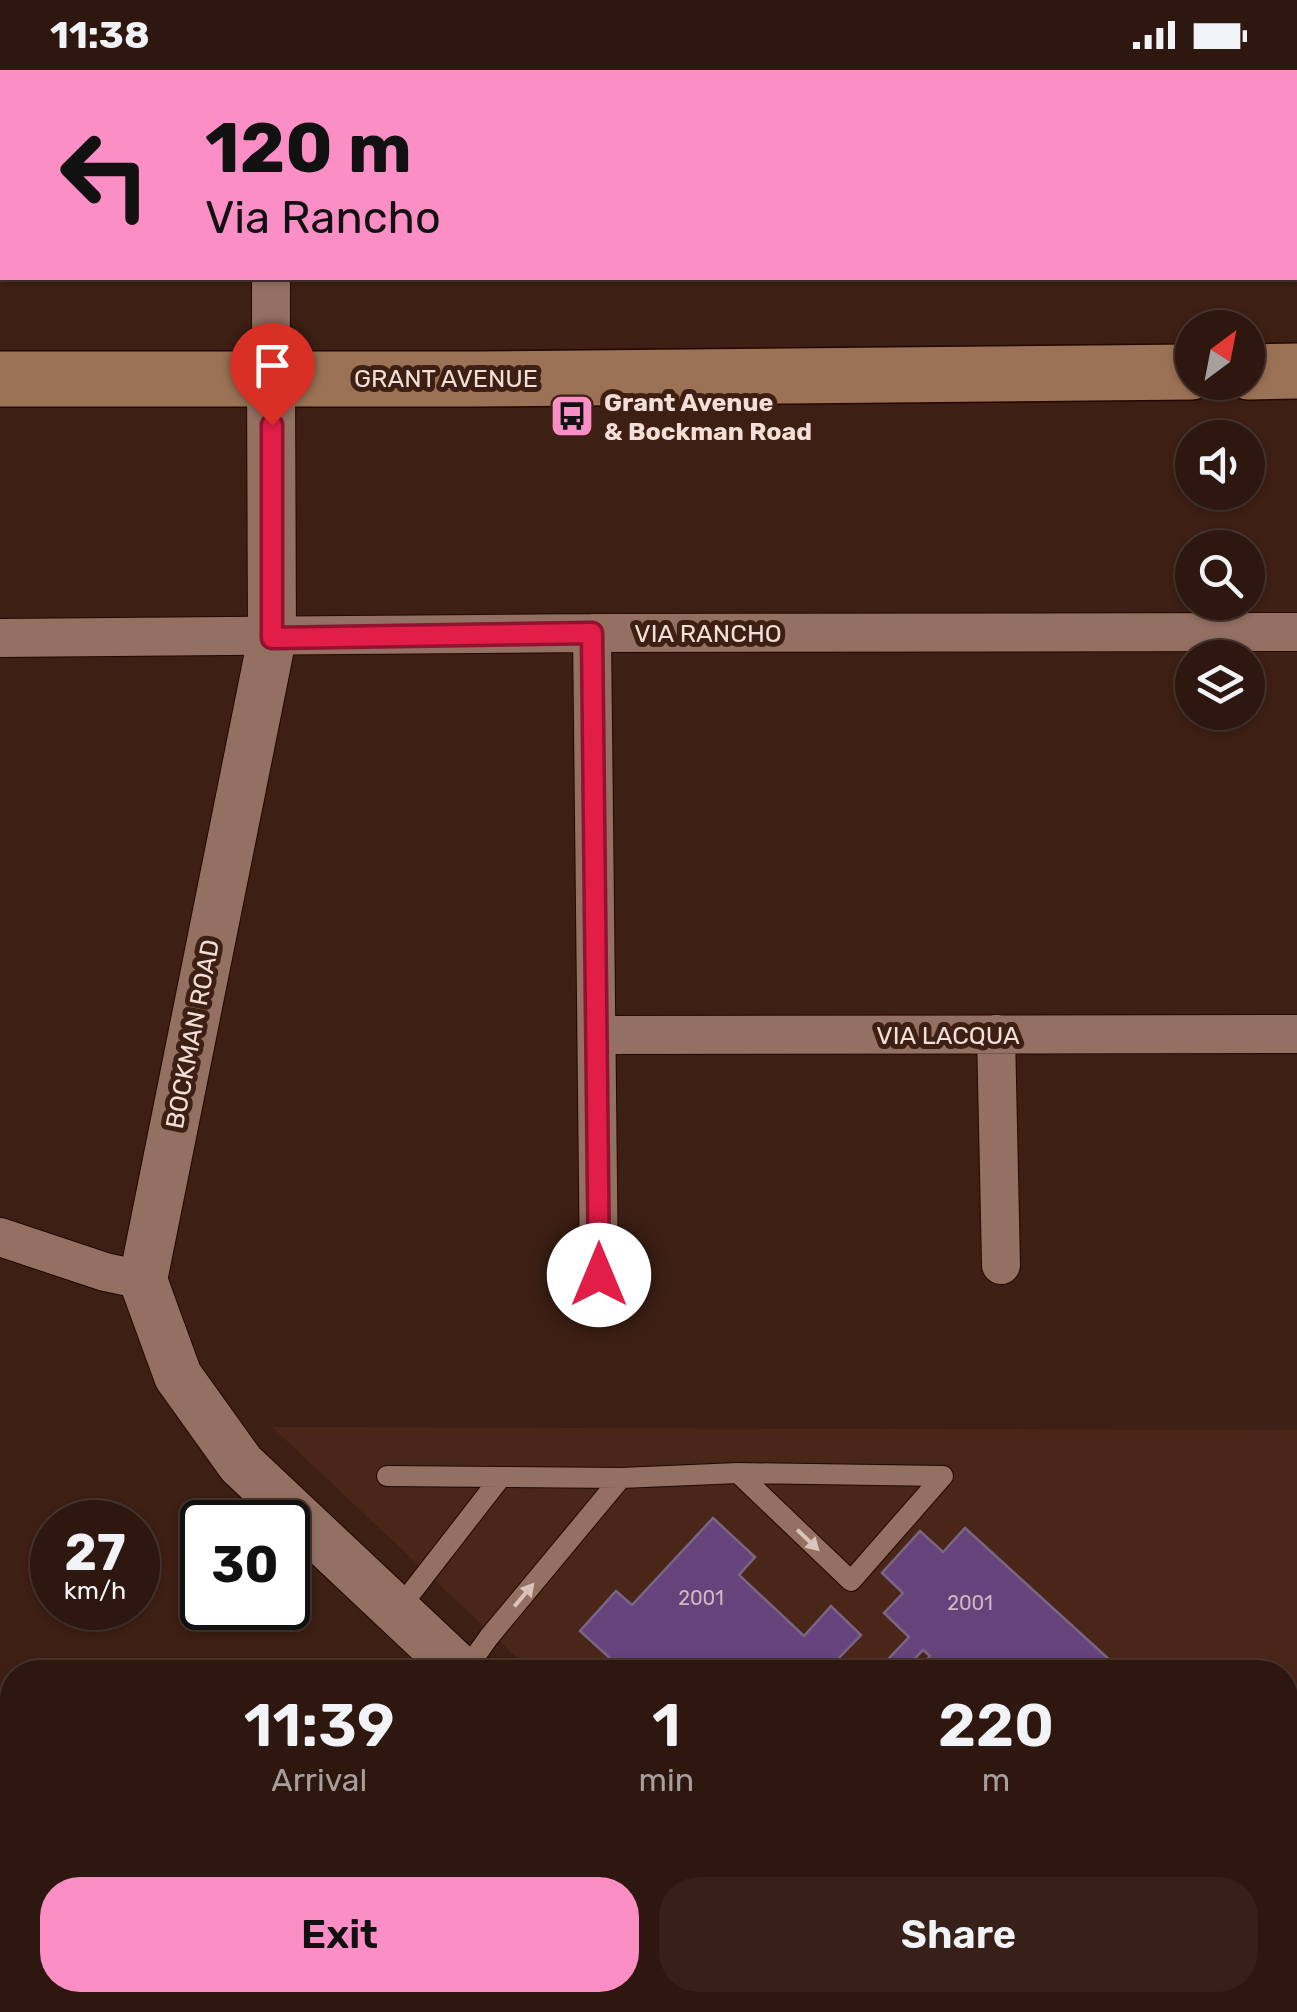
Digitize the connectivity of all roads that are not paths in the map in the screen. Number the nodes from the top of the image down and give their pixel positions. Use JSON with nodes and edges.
{"nodes":[{"id":1,"x":271,"y":280,"type":"edge"},
{"id":2,"x":1175,"y":372,"type":"edge"},
{"id":3,"x":1265,"y":372,"type":"edge"},
{"id":4,"x":1297,"y":372,"type":"edge"},
{"id":5,"x":0,"y":378,"type":"edge"},
{"id":6,"x":272,"y":378,"type":"junction"},
{"id":7,"x":1297,"y":632,"type":"edge"},
{"id":8,"x":592,"y":633,"type":"junction"},
{"id":9,"x":0,"y":638,"type":"edge"},
{"id":10,"x":272,"y":638,"type":"junction"},
{"id":11,"x":996,"y":1034,"type":"junction"},
{"id":12,"x":1297,"y":1034,"type":"edge"},
{"id":13,"x":599,"y":1035,"type":"junction"},
{"id":14,"x":0,"y":1237,"type":"edge"},
{"id":15,"x":1001,"y":1266,"type":"dead end"},
{"id":16,"x":599,"y":1275,"type":"dead end"},
{"id":17,"x":144,"y":1280,"type":"junction"},
{"id":18,"x":738,"y":1472,"type":"junction"},
{"id":19,"x":388,"y":1476,"type":"dead end"},
{"id":20,"x":501,"y":1478,"type":"junction"},
{"id":21,"x":621,"y":1478,"type":"junction"},
{"id":22,"x":398,"y":1611,"type":"junction"},
{"id":23,"x":450,"y":1660,"type":"edge"},
{"id":24,"x":472,"y":1660,"type":"edge"}],
"edges":[{"from":1,"to":6,"type":"street","name":"BOCKMAN ROAD"},
{"from":2,"to":6,"type":"main road","name":"GRANT AVENUE"},
{"from":3,"to":4,"type":"main road"},
{"from":5,"to":6,"type":"main road","name":"GRANT AVENUE"},
{"from":6,"to":10,"type":"street","name":"BOCKMAN ROAD"},
{"from":7,"to":8,"type":"street","name":"VIA RANCHO"},
{"from":8,"to":10,"type":"street","name":"VIA RANCHO"},
{"from":8,"to":13,"type":"street"},
{"from":9,"to":10,"type":"street","name":"VIA RANCHO"},
{"from":10,"to":17,"type":"street","name":"BOCKMAN ROAD"},
{"from":11,"to":12,"type":"street","name":"VIA LACQUA"},
{"from":11,"to":13,"type":"street","name":"VIA LACQUA"},
{"from":11,"to":15,"type":"street"},
{"from":13,"to":16,"type":"street"},
{"from":14,"to":17,"type":"street"},
{"from":17,"to":22,"type":"street"},
{"from":18,"to":18,"type":"lane","one_way":true},
{"from":18,"to":21,"type":"lane"},
{"from":19,"to":20,"type":"lane"},
{"from":20,"to":21,"type":"lane"},
{"from":20,"to":22,"type":"lane"},
{"from":24,"to":21,"type":"lane","one_way":true},
{"from":22,"to":23,"type":"street"}]}
